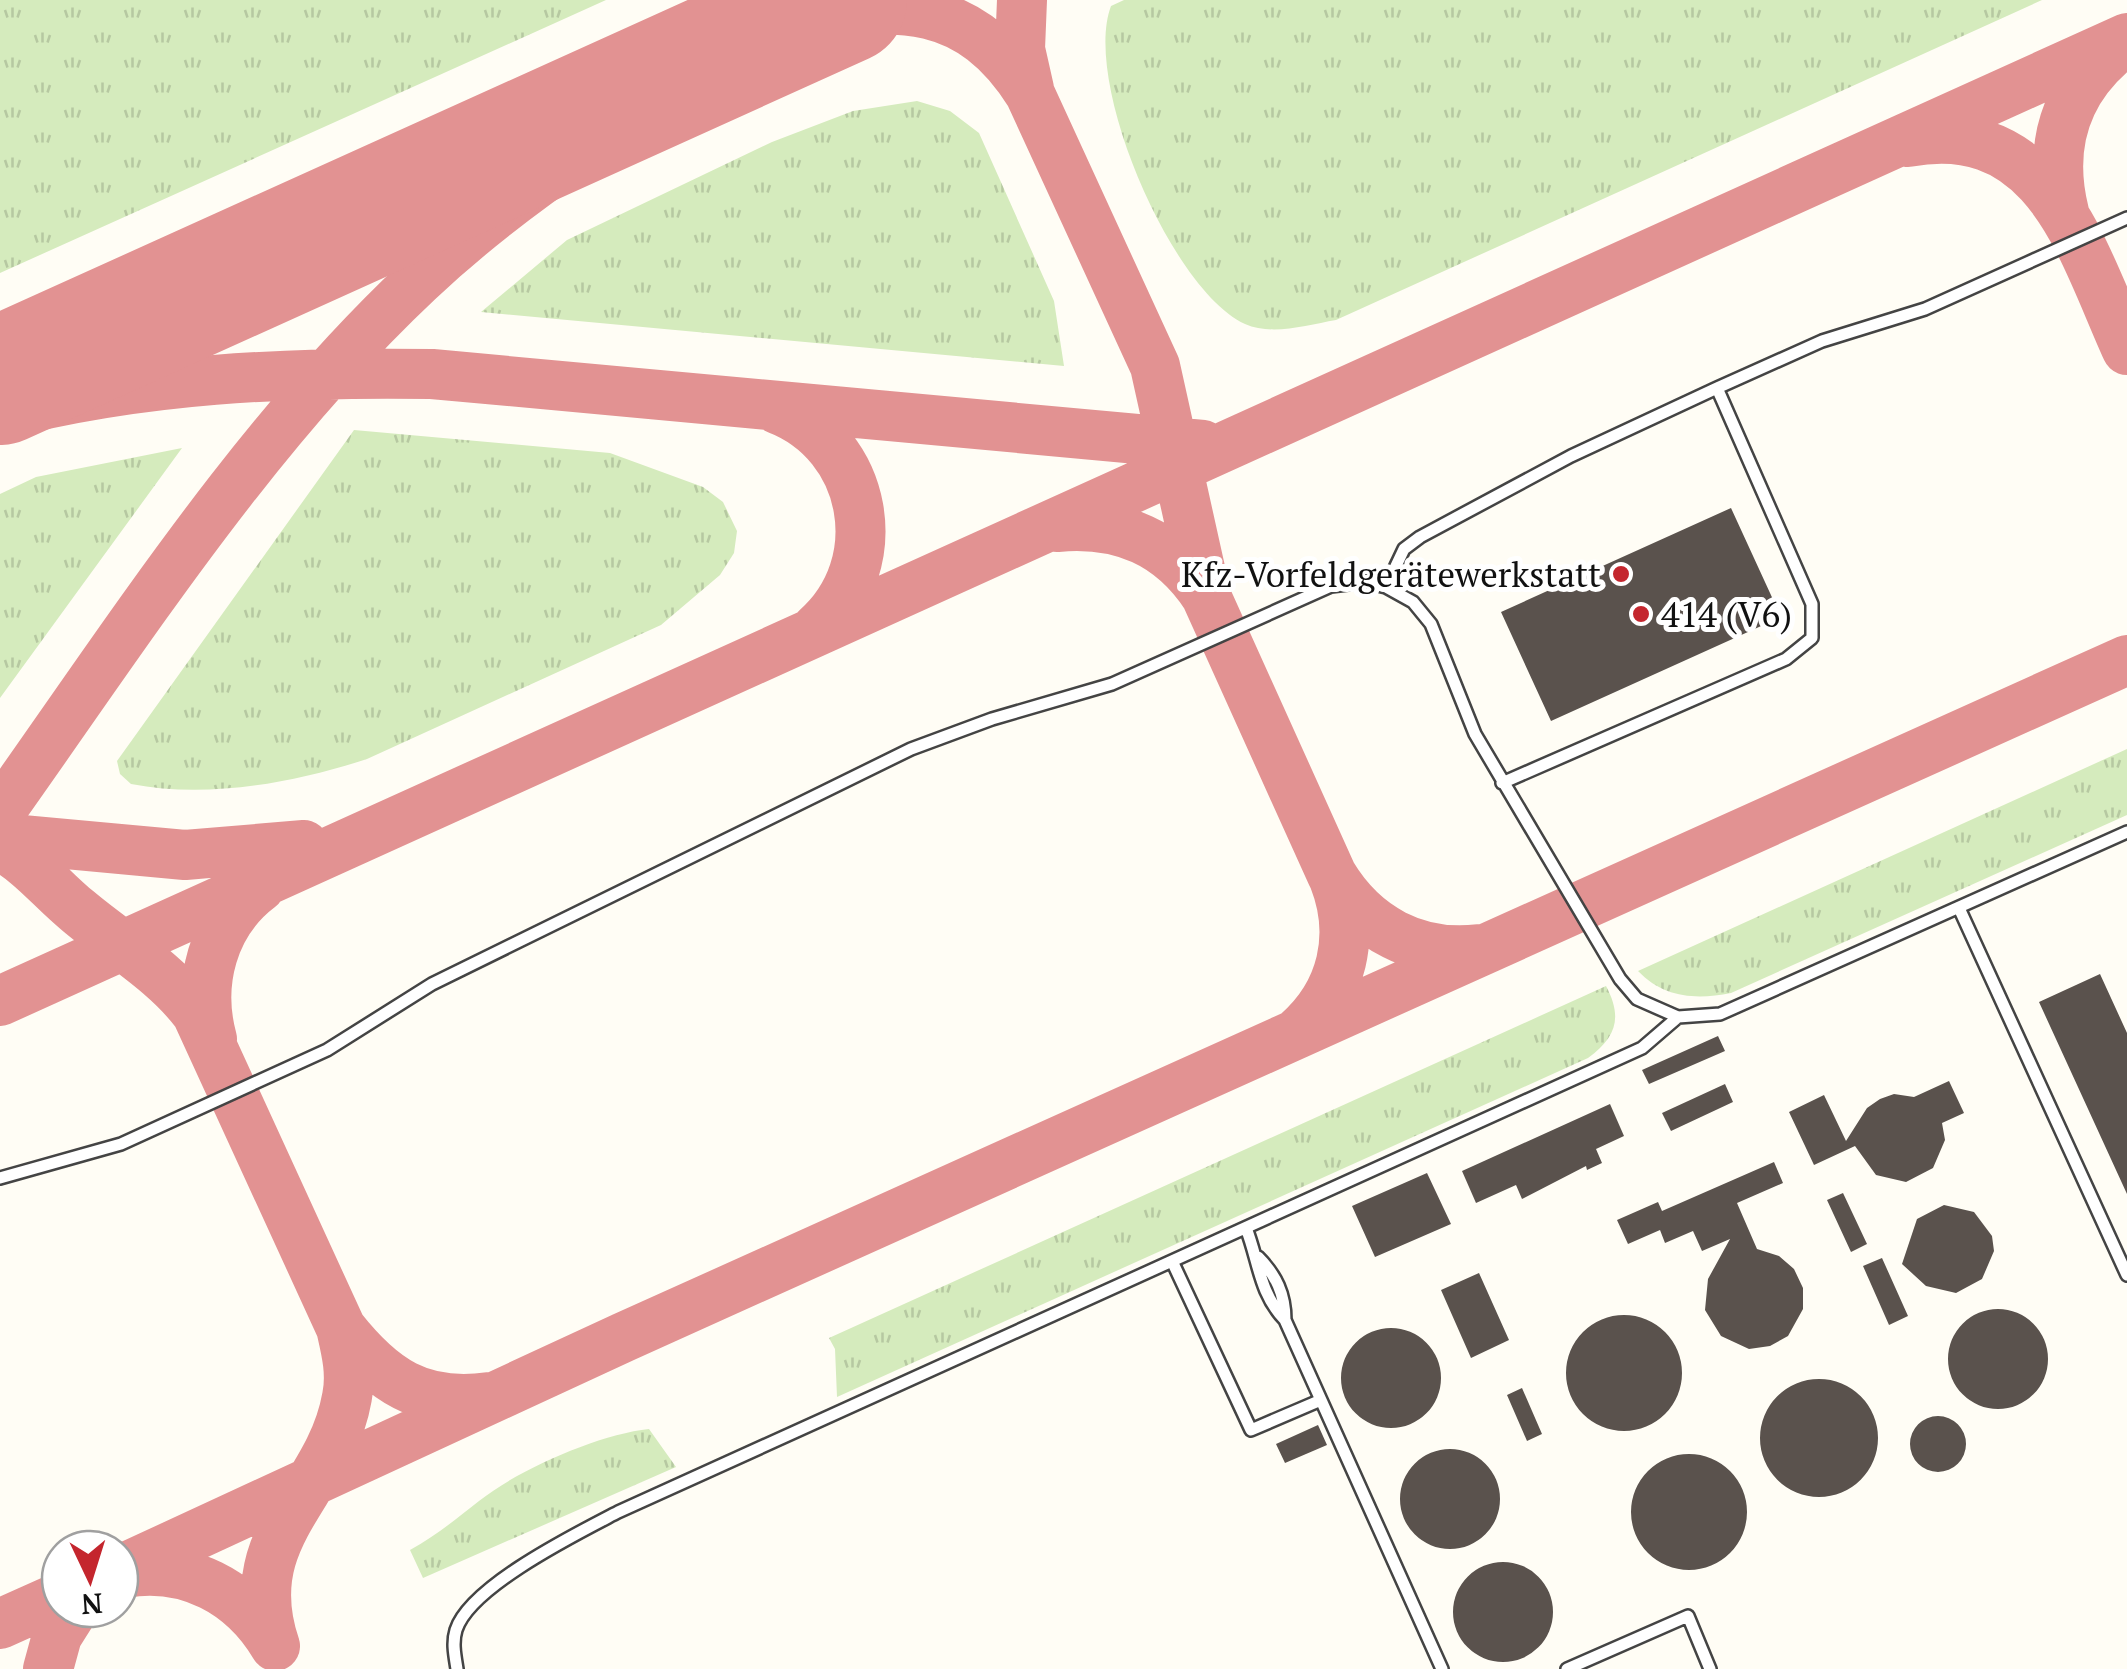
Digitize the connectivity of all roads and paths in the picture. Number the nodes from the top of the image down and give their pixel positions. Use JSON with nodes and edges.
{"nodes":[{"id":1,"x":2127,"y":218,"type":"edge"},
{"id":2,"x":1717,"y":388,"type":"junction"},
{"id":3,"x":1386,"y":587,"type":"junction"},
{"id":4,"x":1502,"y":782,"type":"junction"},
{"id":5,"x":2127,"y":832,"type":"edge"},
{"id":6,"x":1960,"y":908,"type":"junction"},
{"id":7,"x":1678,"y":1017,"type":"junction"},
{"id":8,"x":0,"y":1178,"type":"edge"},
{"id":9,"x":1246,"y":1228,"type":"junction"},
{"id":10,"x":1172,"y":1261,"type":"junction"},
{"id":11,"x":2127,"y":1275,"type":"edge"},
{"id":12,"x":1321,"y":1400,"type":"junction"},
{"id":13,"x":457,"y":1669,"type":"edge"},
{"id":14,"x":1442,"y":1669,"type":"edge"},
{"id":15,"x":1567,"y":1669,"type":"edge"},
{"id":16,"x":1710,"y":1669,"type":"edge"}],
"edges":[{"from":1,"to":2,"type":"lane"},
{"from":2,"to":3,"type":"lane"},
{"from":2,"to":4,"type":"lane"},
{"from":3,"to":4,"type":"lane"},
{"from":3,"to":8,"type":"lane"},
{"from":4,"to":7,"type":"lane"},
{"from":5,"to":6,"type":"lane"},
{"from":6,"to":7,"type":"lane"},
{"from":6,"to":11,"type":"lane"},
{"from":7,"to":9,"type":"lane"},
{"from":9,"to":10,"type":"lane"},
{"from":9,"to":12,"type":"lane"},
{"from":10,"to":12,"type":"lane"},
{"from":10,"to":13,"type":"lane"},
{"from":12,"to":14,"type":"lane"},
{"from":15,"to":16,"type":"lane"}]}
